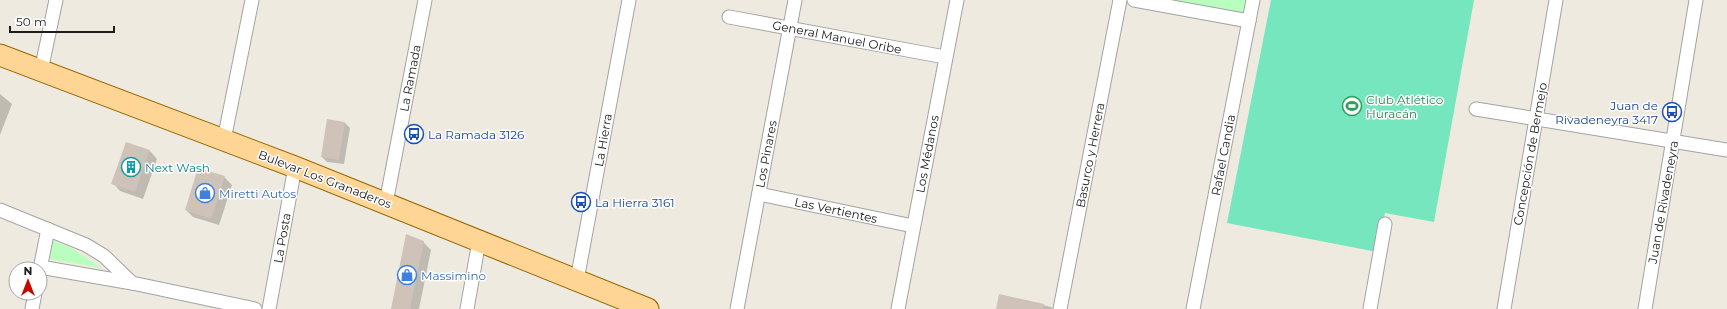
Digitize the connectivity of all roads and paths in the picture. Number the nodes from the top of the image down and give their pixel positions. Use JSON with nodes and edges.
{"nodes":[{"id":1,"x":56,"y":0,"type":"edge"},
{"id":2,"x":252,"y":0,"type":"edge"},
{"id":3,"x":425,"y":0,"type":"edge"},
{"id":4,"x":796,"y":0,"type":"edge"},
{"id":5,"x":957,"y":0,"type":"edge"},
{"id":6,"x":1120,"y":0,"type":"edge"},
{"id":7,"x":1134,"y":0,"type":"edge"},
{"id":8,"x":1253,"y":0,"type":"edge"},
{"id":9,"x":1556,"y":0,"type":"edge"},
{"id":10,"x":1696,"y":0,"type":"edge"},
{"id":11,"x":625,"y":1,"type":"edge"},
{"id":12,"x":729,"y":17,"type":"dead end"},
{"id":13,"x":1248,"y":21,"type":"junction"},
{"id":14,"x":790,"y":28,"type":"junction"},
{"id":15,"x":0,"y":55,"type":"edge"},
{"id":16,"x":945,"y":57,"type":"junction"},
{"id":17,"x":41,"y":71,"type":"junction"},
{"id":18,"x":1476,"y":108,"type":"dead end"},
{"id":19,"x":1536,"y":120,"type":"junction"},
{"id":20,"x":224,"y":140,"type":"junction"},
{"id":21,"x":1673,"y":142,"type":"junction"},
{"id":22,"x":1727,"y":150,"type":"edge"},
{"id":23,"x":295,"y":167,"type":"junction"},
{"id":24,"x":759,"y":194,"type":"junction"},
{"id":25,"x":386,"y":203,"type":"junction"},
{"id":26,"x":0,"y":210,"type":"edge"},
{"id":27,"x":1385,"y":224,"type":"dead end"},
{"id":28,"x":913,"y":226,"type":"junction"},
{"id":29,"x":48,"y":229,"type":"junction"},
{"id":30,"x":479,"y":241,"type":"junction"},
{"id":31,"x":41,"y":261,"type":"edge"},
{"id":32,"x":48,"y":269,"type":"edge"},
{"id":33,"x":577,"y":280,"type":"junction"},
{"id":34,"x":132,"y":283,"type":"junction"},
{"id":35,"x":255,"y":309,"type":"edge"},
{"id":36,"x":269,"y":309,"type":"edge"},
{"id":37,"x":467,"y":309,"type":"edge"},
{"id":38,"x":648,"y":309,"type":"edge"},
{"id":39,"x":737,"y":309,"type":"edge"},
{"id":40,"x":898,"y":309,"type":"edge"},
{"id":41,"x":1060,"y":309,"type":"edge"},
{"id":42,"x":1193,"y":309,"type":"edge"},
{"id":43,"x":1370,"y":309,"type":"edge"},
{"id":44,"x":1504,"y":309,"type":"edge"},
{"id":45,"x":1645,"y":309,"type":"edge"}],
"edges":[{"from":1,"to":17,"type":"street"},
{"from":2,"to":20,"type":"street"},
{"from":3,"to":25,"type":"street","name":"La Ramada"},
{"from":4,"to":14,"type":"street","name":"Los Pinares"},
{"from":5,"to":16,"type":"street","name":"Los Médanos"},
{"from":6,"to":41,"type":"street","name":"Basurco y Herrera"},
{"from":7,"to":13,"type":"street"},
{"from":8,"to":13,"type":"street","name":"Rafael Candia"},
{"from":9,"to":19,"type":"street","name":"Concepción de Bermejo"},
{"from":10,"to":21,"type":"street","name":"Juan de Rivadeneyra"},
{"from":11,"to":33,"type":"street","name":"La Hierra"},
{"from":12,"to":14,"type":"street","name":"General Manuel Oribe"},
{"from":13,"to":42,"type":"street","name":"Rafael Candia"},
{"from":14,"to":16,"type":"street","name":"General Manuel Oribe"},
{"from":14,"to":24,"type":"street","name":"Los Pinares"},
{"from":15,"to":17,"type":"main road","name":"Bulevar Los Granaderos"},
{"from":16,"to":28,"type":"street","name":"Los Médanos"},
{"from":17,"to":20,"type":"main road","name":"Bulevar Los Granaderos"},
{"from":18,"to":19,"type":"street"},
{"from":19,"to":21,"type":"street"},
{"from":19,"to":44,"type":"street","name":"Concepción de Bermejo"},
{"from":20,"to":23,"type":"main road","name":"Bulevar Los Granaderos"},
{"from":21,"to":22,"type":"street"},
{"from":21,"to":45,"type":"street","name":"Juan de Rivadeneyra"},
{"from":23,"to":25,"type":"main road","name":"Bulevar Los Granaderos"},
{"from":23,"to":36,"type":"street","name":"La Posta"},
{"from":24,"to":28,"type":"street","name":"Las Vertientes"},
{"from":24,"to":39,"type":"street","name":"Los Pinares"},
{"from":25,"to":30,"type":"main road","name":"Bulevar Los Granaderos"},
{"from":26,"to":29,"type":"street"},
{"from":27,"to":43,"type":"street"},
{"from":28,"to":40,"type":"street","name":"Los Médanos"},
{"from":29,"to":31,"type":"street"},
{"from":29,"to":34,"type":"street"},
{"from":30,"to":33,"type":"main road","name":"Bulevar Los Granaderos"},
{"from":30,"to":37,"type":"street"},
{"from":32,"to":34,"type":"street"},
{"from":33,"to":38,"type":"main road","name":"Bulevar Los Granaderos"},
{"from":34,"to":35,"type":"street"}]}
